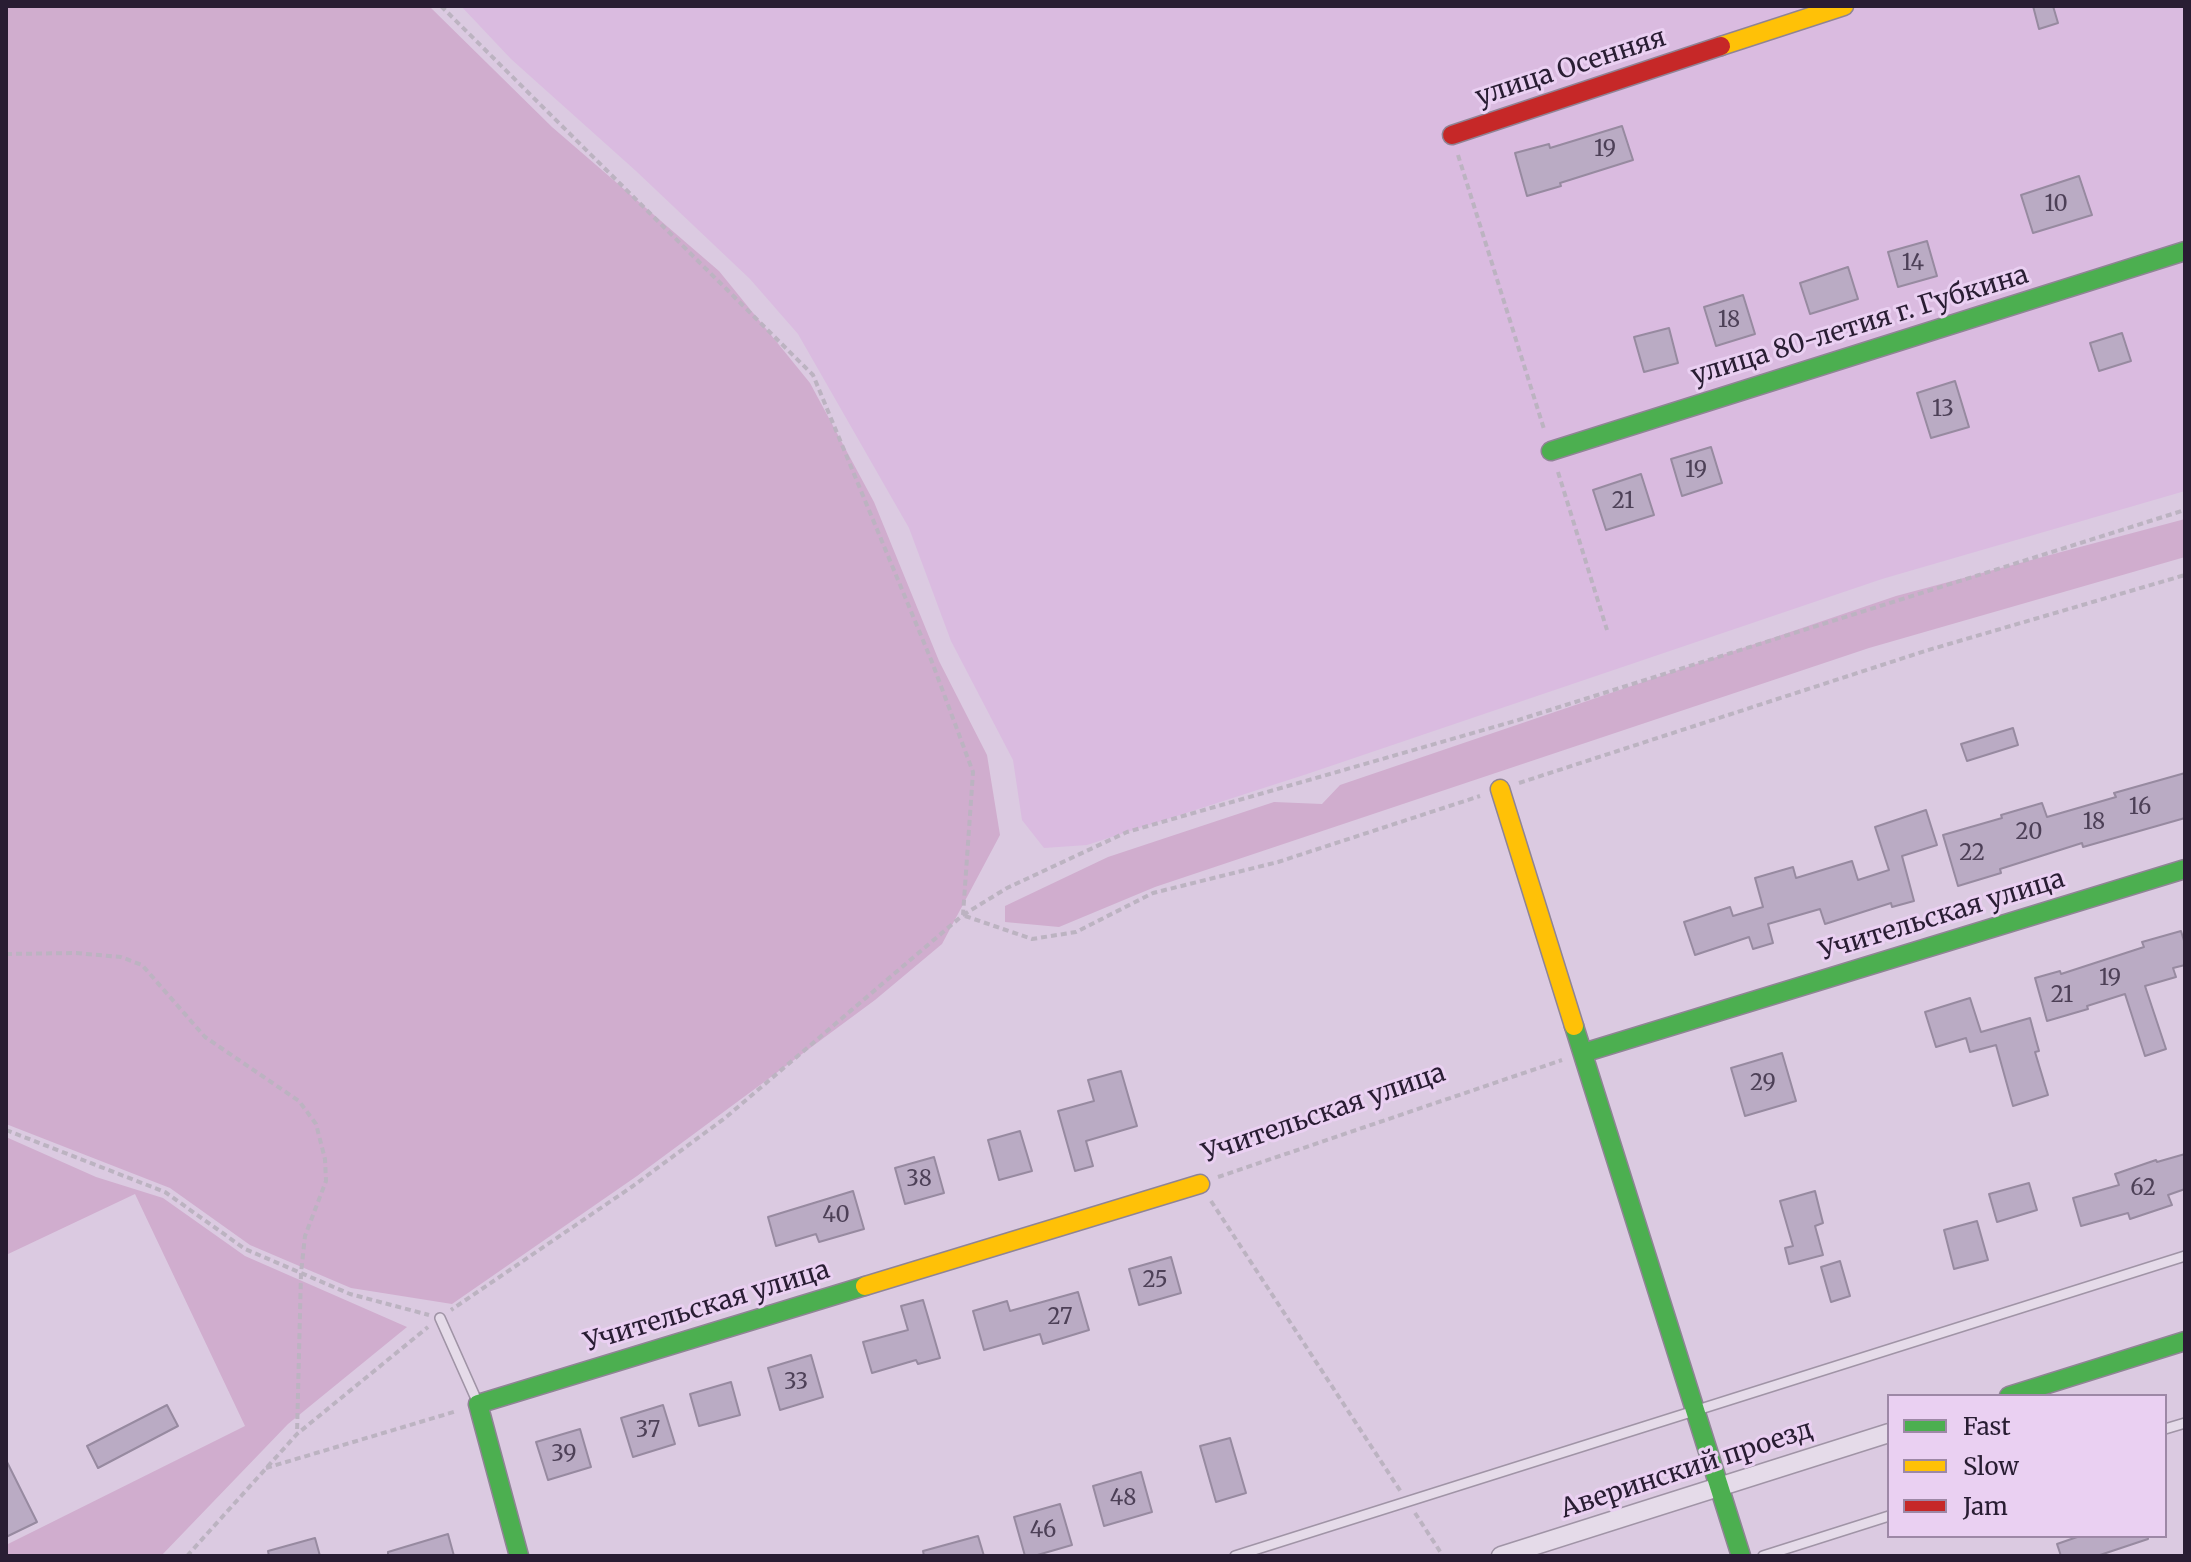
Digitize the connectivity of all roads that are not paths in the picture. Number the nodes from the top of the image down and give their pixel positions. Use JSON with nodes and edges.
{"nodes":[{"id":1,"x":1844,"y":6,"type":"edge"},
{"id":2,"x":1452,"y":135,"type":"road end"},
{"id":3,"x":2185,"y":251,"type":"edge"},
{"id":4,"x":1551,"y":451,"type":"road end"},
{"id":5,"x":1500,"y":789,"type":"road end"},
{"id":6,"x":2185,"y":869,"type":"edge"},
{"id":7,"x":1583,"y":1053,"type":"junction"},
{"id":8,"x":1200,"y":1184,"type":"road end"},
{"id":9,"x":2185,"y":1256,"type":"edge"},
{"id":10,"x":440,"y":1318,"type":"road end"},
{"id":11,"x":2185,"y":1341,"type":"edge"},
{"id":12,"x":2015,"y":1394,"type":"edge"},
{"id":13,"x":478,"y":1404,"type":"junction"},
{"id":14,"x":1696,"y":1411,"type":"junction"},
{"id":15,"x":1887,"y":1434,"type":"edge"},
{"id":16,"x":1720,"y":1486,"type":"junction"},
{"id":17,"x":1887,"y":1517,"type":"edge"},
{"id":18,"x":519,"y":1556,"type":"edge"},
{"id":19,"x":1235,"y":1556,"type":"edge"},
{"id":20,"x":1501,"y":1556,"type":"edge"},
{"id":21,"x":1741,"y":1556,"type":"edge"},
{"id":22,"x":1763,"y":1556,"type":"edge"}],
"edges":[{"from":1,"to":2,"type":"street","name":"улица Осенняя"},
{"from":3,"to":4,"type":"street","name":"улица 80-летия г. Губкина"},
{"from":5,"to":7,"type":"street"},
{"from":6,"to":7,"type":"street","name":"Учительская улица"},
{"from":7,"to":14,"type":"street"},
{"from":8,"to":13,"type":"street","name":"Учительская улица"},
{"from":9,"to":14,"type":"lane"},
{"from":10,"to":13,"type":"lane"},
{"from":11,"to":12,"type":"street"},
{"from":13,"to":18,"type":"street"},
{"from":14,"to":16,"type":"street"},
{"from":14,"to":19,"type":"lane"},
{"from":15,"to":16,"type":"street","name":"Аверинский проезд"},
{"from":16,"to":20,"type":"street","name":"Аверинский проезд"},
{"from":16,"to":21,"type":"street"},
{"from":17,"to":22,"type":"lane"}]}
